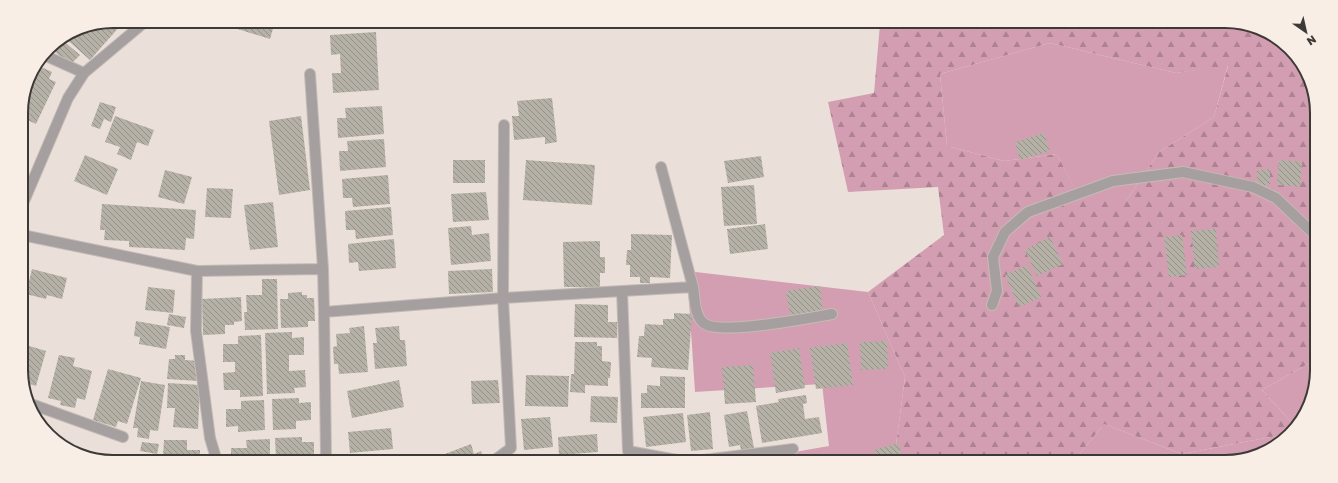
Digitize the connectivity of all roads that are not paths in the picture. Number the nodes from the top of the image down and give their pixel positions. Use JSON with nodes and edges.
{"nodes":[{"id":1,"x":138,"y":28,"type":"edge"},
{"id":2,"x":49,"y":57,"type":"edge"},
{"id":3,"x":84,"y":73,"type":"junction"},
{"id":4,"x":310,"y":74,"type":"dead end"},
{"id":5,"x":504,"y":125,"type":"dead end"},
{"id":6,"x":660,"y":166,"type":"dead end"},
{"id":7,"x":28,"y":192,"type":"edge"},
{"id":8,"x":1310,"y":230,"type":"edge"},
{"id":9,"x":28,"y":236,"type":"edge"},
{"id":10,"x":323,"y":269,"type":"junction"},
{"id":11,"x":197,"y":271,"type":"junction"},
{"id":12,"x":693,"y":287,"type":"junction"},
{"id":13,"x":622,"y":292,"type":"junction"},
{"id":14,"x":503,"y":298,"type":"junction"},
{"id":15,"x":992,"y":305,"type":"dead end"},
{"id":16,"x":324,"y":312,"type":"junction"},
{"id":17,"x":832,"y":314,"type":"dead end"},
{"id":18,"x":37,"y":406,"type":"edge"},
{"id":19,"x":123,"y":437,"type":"dead end"},
{"id":20,"x":793,"y":449,"type":"dead end"},
{"id":21,"x":215,"y":455,"type":"edge"},
{"id":22,"x":326,"y":455,"type":"edge"},
{"id":23,"x":501,"y":455,"type":"edge"},
{"id":24,"x":650,"y":455,"type":"edge"},
{"id":25,"x":744,"y":455,"type":"edge"}],
"edges":[{"from":1,"to":3,"type":"street"},
{"from":2,"to":3,"type":"street"},
{"from":3,"to":7,"type":"street"},
{"from":4,"to":10,"type":"street"},
{"from":5,"to":14,"type":"street"},
{"from":6,"to":12,"type":"street"},
{"from":8,"to":15,"type":"street"},
{"from":9,"to":11,"type":"street"},
{"from":10,"to":11,"type":"street"},
{"from":10,"to":16,"type":"street"},
{"from":11,"to":21,"type":"street"},
{"from":12,"to":13,"type":"street"},
{"from":12,"to":17,"type":"street"},
{"from":13,"to":14,"type":"street"},
{"from":13,"to":24,"type":"street"},
{"from":14,"to":16,"type":"street"},
{"from":14,"to":23,"type":"street"},
{"from":16,"to":22,"type":"street"},
{"from":18,"to":19,"type":"street"},
{"from":20,"to":25,"type":"street"}]}
